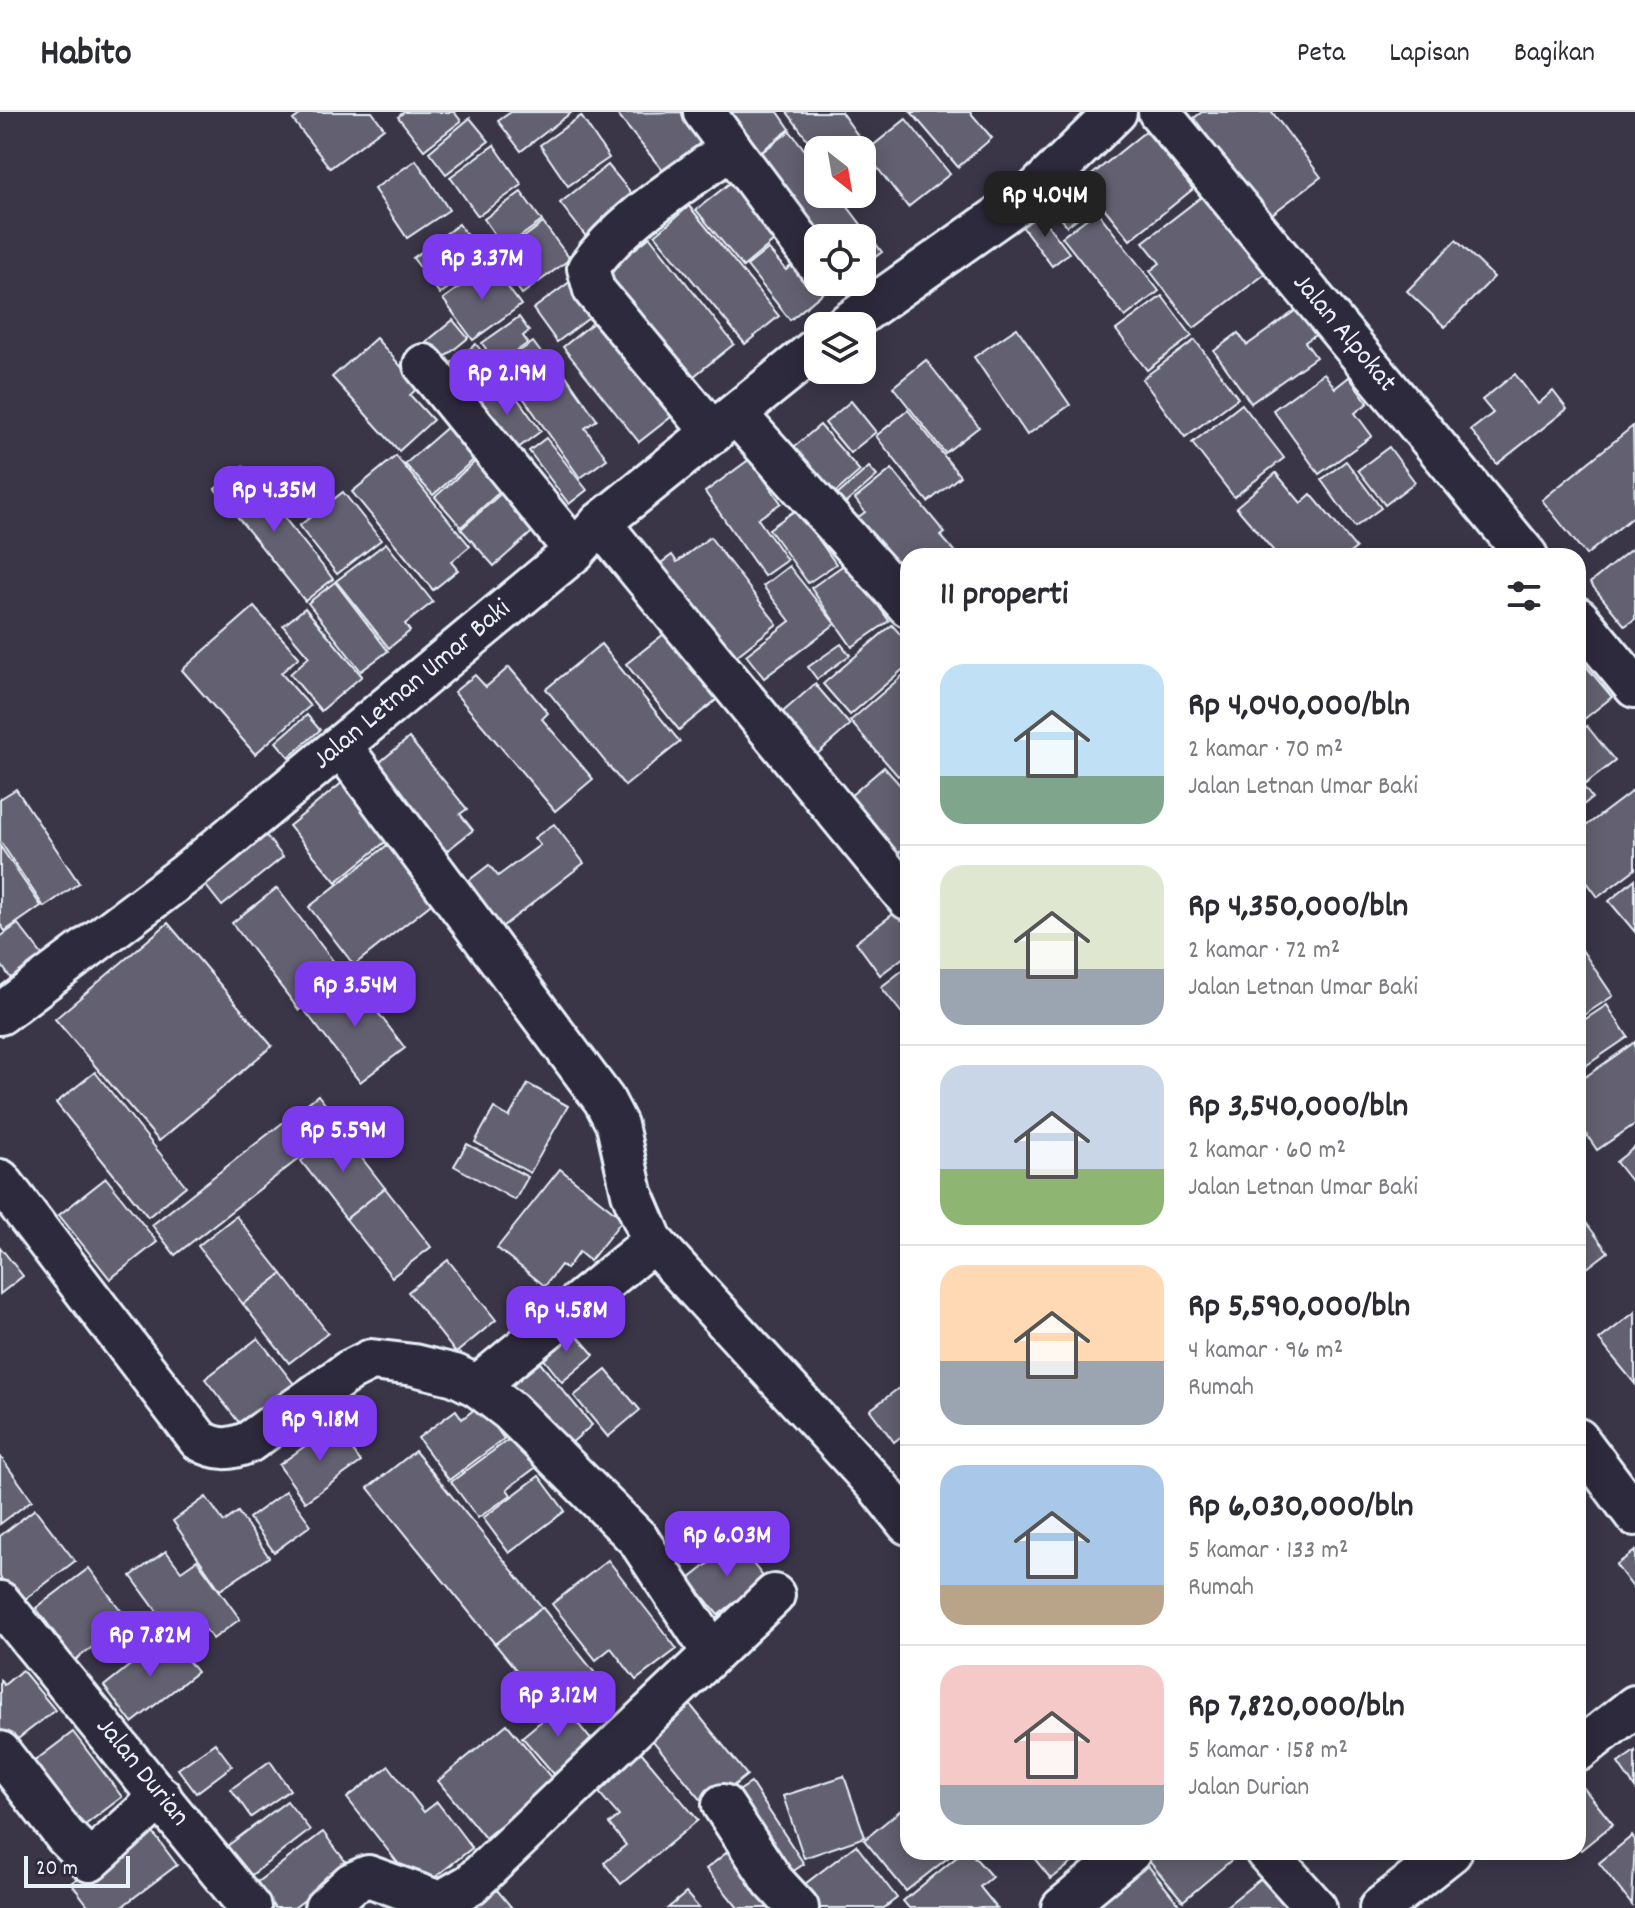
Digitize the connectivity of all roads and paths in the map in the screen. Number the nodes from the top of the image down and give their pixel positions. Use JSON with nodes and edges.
{"nodes":[{"id":1,"x":704,"y":112,"type":"edge"},
{"id":2,"x":1116,"y":112,"type":"edge"},
{"id":3,"x":1159,"y":112,"type":"edge"},
{"id":4,"x":731,"y":148,"type":"junction"},
{"id":5,"x":804,"y":246,"type":"edge"},
{"id":6,"x":863,"y":312,"type":"edge"},
{"id":7,"x":804,"y":358,"type":"edge"},
{"id":8,"x":424,"y":365,"type":"dead end"},
{"id":9,"x":724,"y":424,"type":"junction"},
{"id":10,"x":588,"y":537,"type":"junction"},
{"id":11,"x":1520,"y":548,"type":"edge"},
{"id":12,"x":900,"y":598,"type":"edge"},
{"id":13,"x":1586,"y":628,"type":"edge"},
{"id":14,"x":1635,"y":687,"type":"edge"},
{"id":15,"x":341,"y":746,"type":"junction"},
{"id":16,"x":900,"y":890,"type":"edge"},
{"id":17,"x":7,"y":995,"type":"edge"},
{"id":18,"x":0,"y":1180,"type":"edge"},
{"id":19,"x":653,"y":1242,"type":"junction"},
{"id":20,"x":477,"y":1386,"type":"junction"},
{"id":21,"x":1586,"y":1450,"type":"edge"},
{"id":22,"x":900,"y":1514,"type":"edge"},
{"id":23,"x":1635,"y":1515,"type":"edge"},
{"id":24,"x":774,"y":1595,"type":"dead end"},
{"id":25,"x":0,"y":1602,"type":"edge"},
{"id":26,"x":713,"y":1653,"type":"junction"},
{"id":27,"x":1635,"y":1706,"type":"edge"},
{"id":28,"x":1586,"y":1744,"type":"edge"},
{"id":29,"x":0,"y":1752,"type":"edge"},
{"id":30,"x":161,"y":1797,"type":"junction"},
{"id":31,"x":723,"y":1805,"type":"dead end"},
{"id":32,"x":1120,"y":1860,"type":"edge"},
{"id":33,"x":1273,"y":1860,"type":"edge"},
{"id":34,"x":1441,"y":1860,"type":"edge"},
{"id":35,"x":250,"y":1908,"type":"edge"},
{"id":36,"x":325,"y":1908,"type":"edge"},
{"id":37,"x":798,"y":1908,"type":"edge"},
{"id":38,"x":1062,"y":1908,"type":"edge"},
{"id":39,"x":1316,"y":1908,"type":"edge"},
{"id":40,"x":1380,"y":1908,"type":"edge"}],
"edges":[{"from":1,"to":4,"type":"street"},
{"from":2,"to":6,"type":"street"},
{"from":3,"to":11,"type":"street","name":"Jalan Alpokat"},
{"from":4,"to":5,"type":"street"},
{"from":4,"to":9,"type":"street"},
{"from":7,"to":9,"type":"street","name":"Jalan Letnan Umar Baki"},
{"from":8,"to":10,"type":"street"},
{"from":9,"to":10,"type":"street","name":"Jalan Letnan Umar Baki"},
{"from":9,"to":12,"type":"street"},
{"from":10,"to":15,"type":"street","name":"Jalan Letnan Umar Baki"},
{"from":10,"to":16,"type":"street"},
{"from":13,"to":14,"type":"street"},
{"from":15,"to":17,"type":"street","name":"Jalan Letnan Umar Baki"},
{"from":15,"to":19,"type":"street"},
{"from":18,"to":20,"type":"street"},
{"from":19,"to":20,"type":"street"},
{"from":19,"to":22,"type":"street"},
{"from":20,"to":26,"type":"street"},
{"from":21,"to":23,"type":"street"},
{"from":24,"to":26,"type":"street"},
{"from":25,"to":30,"type":"street","name":"Jalan Durian"},
{"from":26,"to":36,"type":"street"},
{"from":27,"to":28,"type":"street"},
{"from":29,"to":30,"type":"street"},
{"from":30,"to":35,"type":"street","name":"Jalan Durian"},
{"from":31,"to":37,"type":"street"},
{"from":32,"to":38,"type":"street"},
{"from":33,"to":39,"type":"street"},
{"from":34,"to":40,"type":"street"}]}
